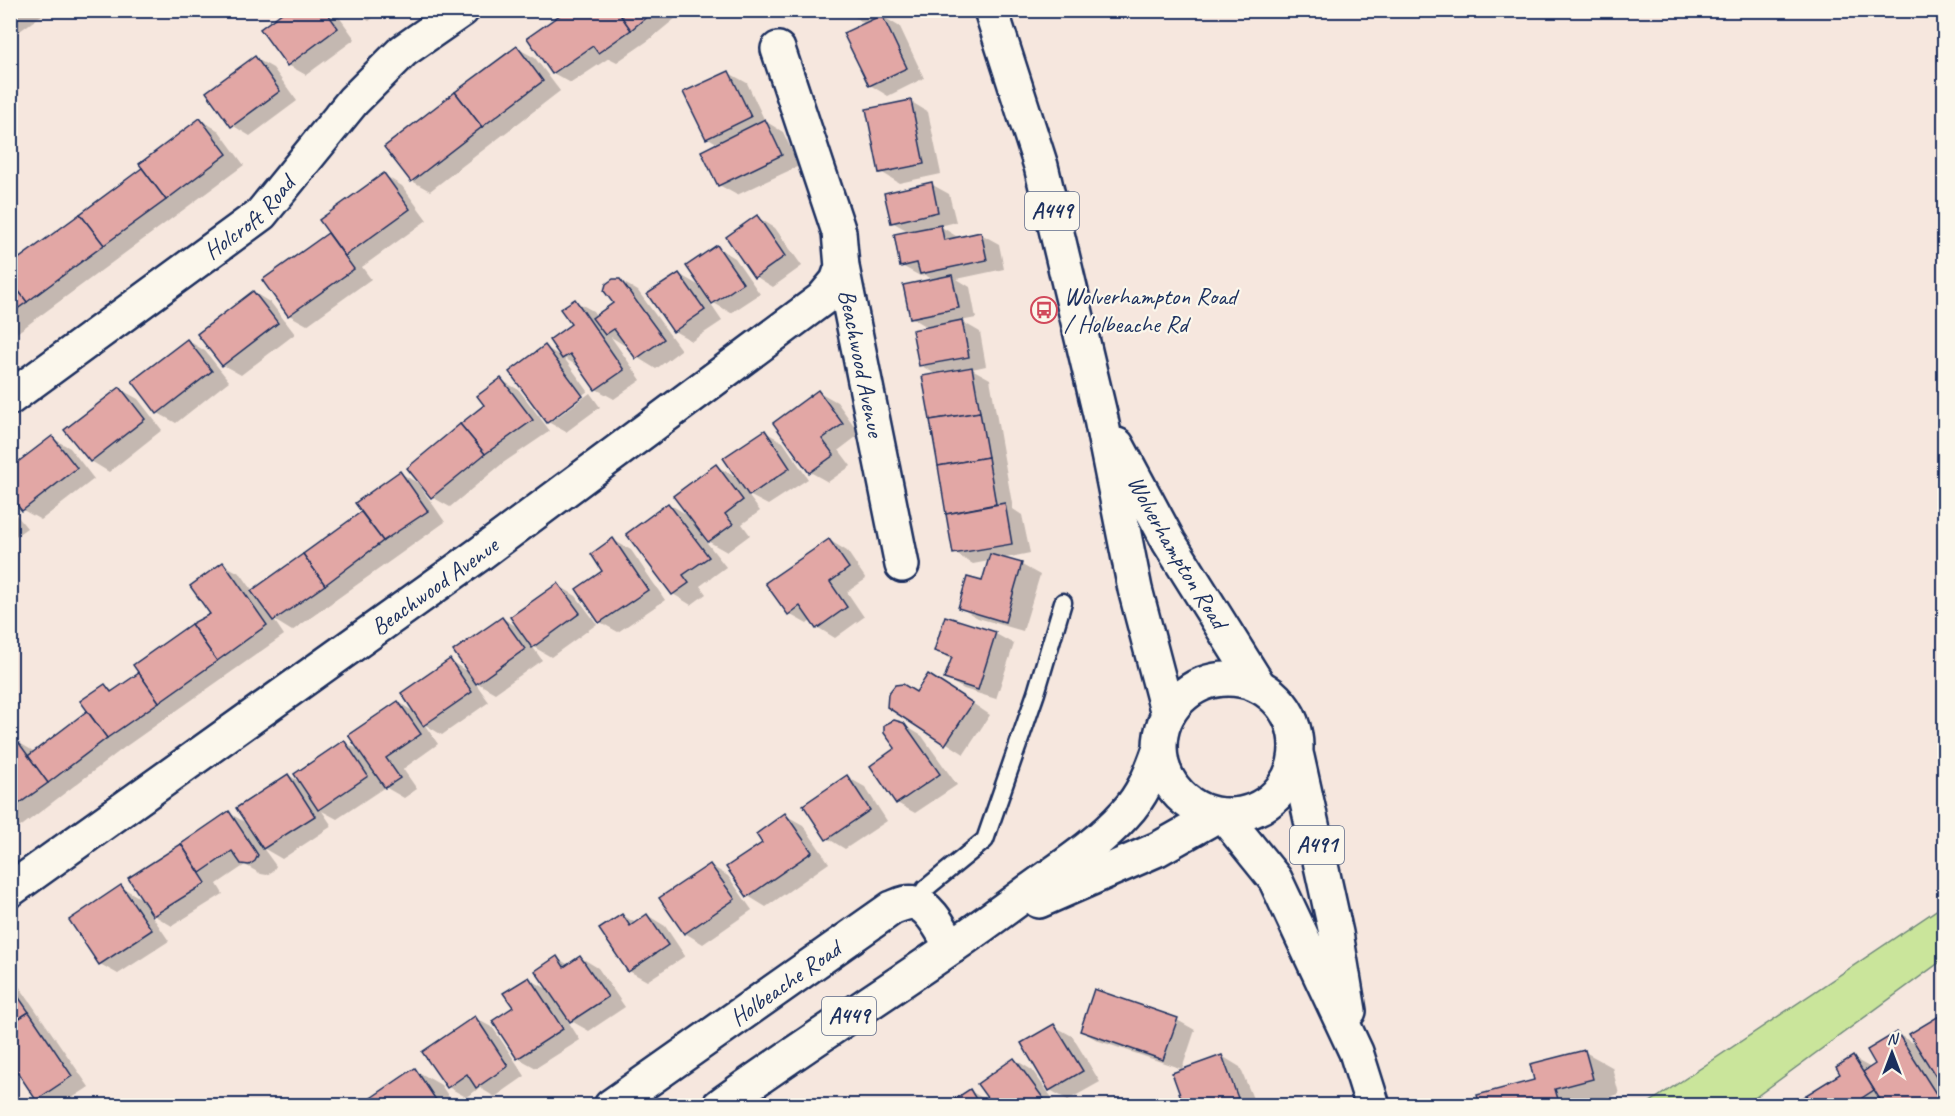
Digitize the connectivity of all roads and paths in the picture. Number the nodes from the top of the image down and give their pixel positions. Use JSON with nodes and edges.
{"nodes":[{"id":1,"x":462,"y":10,"type":"edge"},
{"id":2,"x":991,"y":10,"type":"edge"},
{"id":3,"x":778,"y":49,"type":"dead end"},
{"id":4,"x":842,"y":267,"type":"junction"},
{"id":5,"x":10,"y":398,"type":"edge"},
{"id":6,"x":1101,"y":414,"type":"junction"},
{"id":7,"x":902,"y":565,"type":"dead end"},
{"id":8,"x":1063,"y":602,"type":"dead end"},
{"id":9,"x":1259,"y":686,"type":"junction"},
{"id":10,"x":1168,"y":714,"type":"junction"},
{"id":11,"x":1159,"y":751,"type":"junction"},
{"id":12,"x":1297,"y":757,"type":"junction"},
{"id":13,"x":1221,"y":815,"type":"junction"},
{"id":14,"x":10,"y":890,"type":"edge"},
{"id":15,"x":917,"y":903,"type":"junction"},
{"id":16,"x":980,"y":928,"type":"junction"},
{"id":17,"x":952,"y":947,"type":"junction"},
{"id":18,"x":1356,"y":1052,"type":"junction"},
{"id":19,"x":611,"y":1106,"type":"edge"},
{"id":20,"x":719,"y":1106,"type":"edge"},
{"id":21,"x":1373,"y":1106,"type":"edge"}],
"edges":[{"from":1,"to":5,"type":"main road","name":"Holcroft Road"},
{"from":2,"to":6,"type":"main road","name":"Wolverhampton Road","number":"A449"},
{"from":3,"to":4,"type":"main road","name":"Beachwood Avenue"},
{"from":4,"to":7,"type":"main road","name":"Beachwood Avenue"},
{"from":4,"to":14,"type":"main road","name":"Beachwood Avenue"},
{"from":6,"to":9,"type":"main road","name":"Wolverhampton Road","number":"A449"},
{"from":6,"to":10,"type":"main road","name":"Wolverhampton Road","number":"A449"},
{"from":8,"to":15,"type":"lane"},
{"from":9,"to":10,"type":"main road"},
{"from":9,"to":12,"type":"main road"},
{"from":10,"to":11,"type":"main road"},
{"from":11,"to":13,"type":"main road"},
{"from":11,"to":16,"type":"main road","number":"A449"},
{"from":12,"to":13,"type":"main road"},
{"from":12,"to":18,"type":"main road","number":"A491"},
{"from":13,"to":16,"type":"main road","number":"A449"},
{"from":13,"to":18,"type":"main road","number":"A491"},
{"from":15,"to":17,"type":"main road"},
{"from":15,"to":19,"type":"main road","name":"Holbeache Road"},
{"from":16,"to":17,"type":"main road","number":"A449"},
{"from":17,"to":20,"type":"main road","number":"A449"},
{"from":18,"to":21,"type":"main road","number":"A491"}]}
